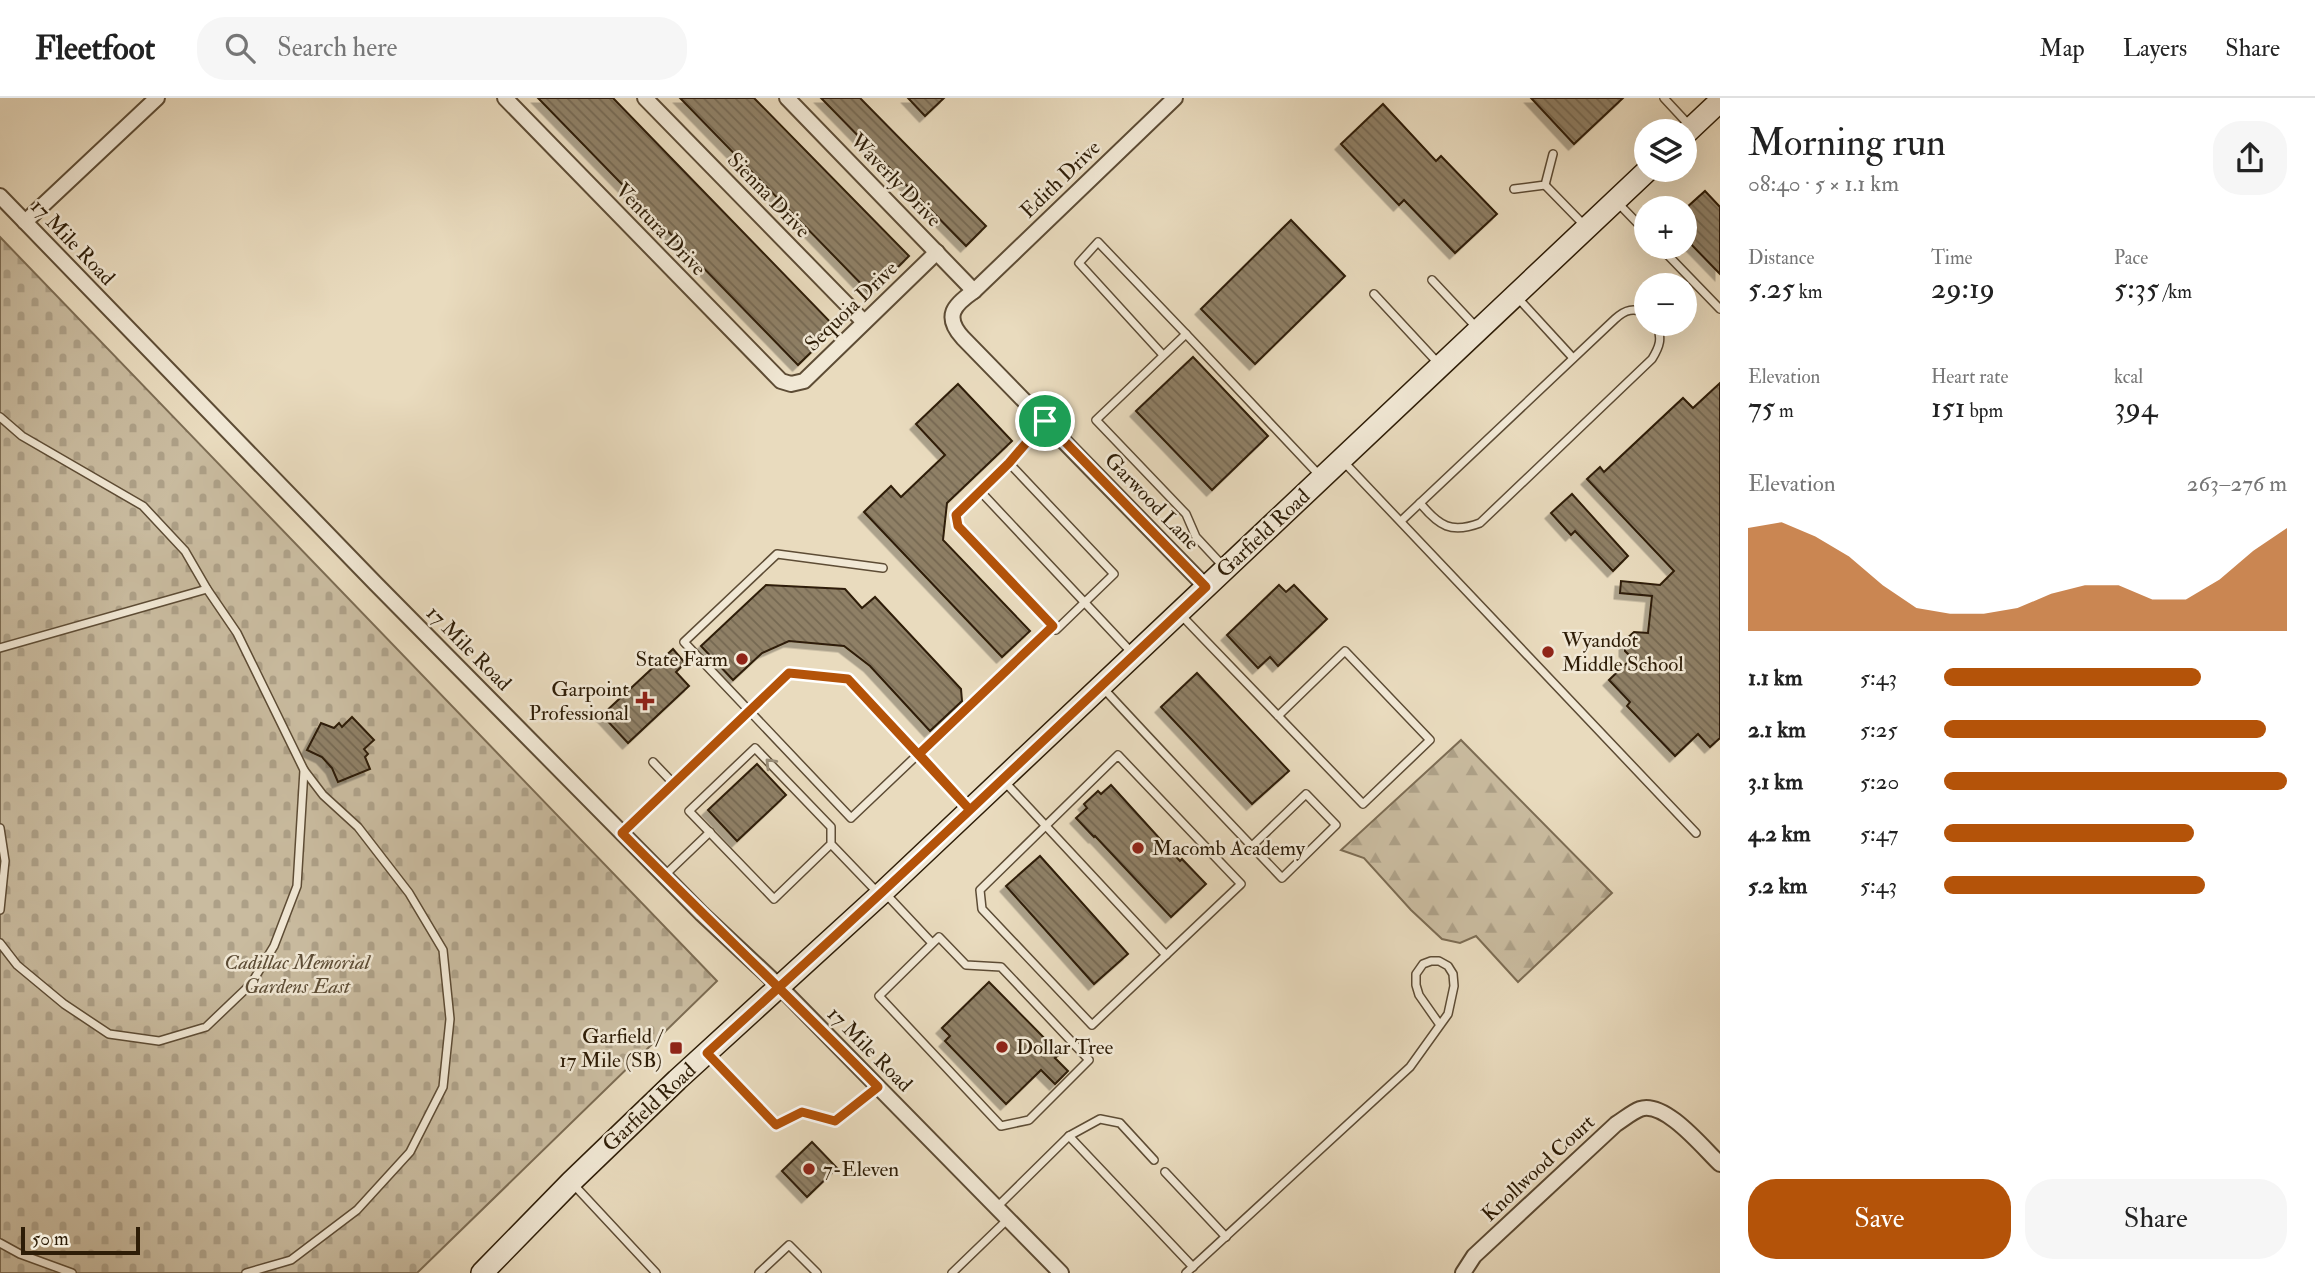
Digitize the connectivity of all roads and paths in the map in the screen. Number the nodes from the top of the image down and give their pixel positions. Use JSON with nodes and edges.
{"nodes":[{"id":1,"x":157,"y":98,"type":"edge"},
{"id":2,"x":505,"y":98,"type":"edge"},
{"id":3,"x":645,"y":98,"type":"edge"},
{"id":4,"x":786,"y":98,"type":"edge"},
{"id":5,"x":1175,"y":98,"type":"edge"},
{"id":6,"x":1664,"y":98,"type":"edge"},
{"id":7,"x":1720,"y":101,"type":"edge"},
{"id":8,"x":1680,"y":119,"type":"edge"},
{"id":9,"x":1697,"y":123,"type":"edge"},
{"id":10,"x":1553,"y":154,"type":"dead end"},
{"id":11,"x":1636,"y":182,"type":"edge"},
{"id":12,"x":1545,"y":185,"type":"junction"},
{"id":13,"x":1514,"y":189,"type":"dead end"},
{"id":14,"x":0,"y":196,"type":"edge"},
{"id":15,"x":1616,"y":201,"type":"junction"},
{"id":16,"x":1634,"y":220,"type":"edge"},
{"id":17,"x":25,"y":222,"type":"junction"},
{"id":18,"x":1587,"y":229,"type":"junction"},
{"id":19,"x":937,"y":252,"type":"junction"},
{"id":20,"x":1672,"y":259,"type":"edge"},
{"id":21,"x":1432,"y":279,"type":"dead end"},
{"id":22,"x":974,"y":291,"type":"junction"},
{"id":23,"x":1374,"y":294,"type":"dead end"},
{"id":24,"x":1517,"y":296,"type":"junction"},
{"id":25,"x":1634,"y":309,"type":"edge"},
{"id":26,"x":1720,"y":309,"type":"edge"},
{"id":27,"x":864,"y":322,"type":"junction"},
{"id":28,"x":1479,"y":330,"type":"junction"},
{"id":29,"x":1186,"y":334,"type":"junction"},
{"id":30,"x":1661,"y":336,"type":"edge"},
{"id":31,"x":1163,"y":355,"type":"junction"},
{"id":32,"x":1573,"y":358,"type":"junction"},
{"id":33,"x":1441,"y":366,"type":"junction"},
{"id":34,"x":791,"y":384,"type":"joint"},
{"id":35,"x":0,"y":417,"type":"edge"},
{"id":36,"x":1045,"y":421,"type":"junction"},
{"id":37,"x":1341,"y":459,"type":"junction"},
{"id":38,"x":1009,"y":463,"type":"junction"},
{"id":39,"x":1322,"y":478,"type":"junction"},
{"id":40,"x":980,"y":491,"type":"junction"},
{"id":41,"x":1420,"y":503,"type":"junction"},
{"id":42,"x":1401,"y":521,"type":"junction"},
{"id":43,"x":883,"y":568,"type":"dead end"},
{"id":44,"x":1226,"y":569,"type":"junction"},
{"id":45,"x":1206,"y":587,"type":"junction"},
{"id":46,"x":206,"y":589,"type":"junction"},
{"id":47,"x":1085,"y":602,"type":"junction"},
{"id":48,"x":1179,"y":612,"type":"junction"},
{"id":49,"x":1053,"y":626,"type":"junction"},
{"id":50,"x":0,"y":648,"type":"edge"},
{"id":51,"x":1134,"y":655,"type":"junction"},
{"id":52,"x":1101,"y":685,"type":"junction"},
{"id":53,"x":748,"y":712,"type":"junction"},
{"id":54,"x":1278,"y":716,"type":"junction"},
{"id":55,"x":919,"y":754,"type":"junction"},
{"id":56,"x":653,"y":762,"type":"dead end"},
{"id":57,"x":304,"y":770,"type":"junction"},
{"id":58,"x":1002,"y":780,"type":"junction"},
{"id":59,"x":674,"y":784,"type":"junction"},
{"id":60,"x":970,"y":810,"type":"junction"},
{"id":61,"x":1045,"y":826,"type":"junction"},
{"id":62,"x":0,"y":828,"type":"edge"},
{"id":63,"x":710,"y":832,"type":"junction"},
{"id":64,"x":622,"y":833,"type":"junction"},
{"id":65,"x":1696,"y":833,"type":"dead end"},
{"id":66,"x":831,"y":844,"type":"junction"},
{"id":67,"x":1252,"y":846,"type":"junction"},
{"id":68,"x":664,"y":876,"type":"junction"},
{"id":69,"x":882,"y":893,"type":"junction"},
{"id":70,"x":0,"y":910,"type":"edge"},
{"id":71,"x":0,"y":943,"type":"edge"},
{"id":72,"x":932,"y":943,"type":"junction"},
{"id":73,"x":1166,"y":955,"type":"junction"},
{"id":74,"x":780,"y":987,"type":"junction"},
{"id":75,"x":1440,"y":1025,"type":"junction"},
{"id":76,"x":707,"y":1053,"type":"junction"},
{"id":77,"x":878,"y":1087,"type":"junction"},
{"id":78,"x":1069,"y":1136,"type":"junction"},
{"id":79,"x":1154,"y":1160,"type":"dead end"},
{"id":80,"x":1720,"y":1164,"type":"edge"},
{"id":81,"x":1165,"y":1172,"type":"dead end"},
{"id":82,"x":571,"y":1182,"type":"junction"},
{"id":83,"x":996,"y":1207,"type":"junction"},
{"id":84,"x":1008,"y":1219,"type":"junction"},
{"id":85,"x":1226,"y":1237,"type":"junction"},
{"id":86,"x":0,"y":1243,"type":"edge"},
{"id":87,"x":1189,"y":1270,"type":"edge"},
{"id":88,"x":486,"y":1272,"type":"edge"},
{"id":89,"x":1060,"y":1272,"type":"edge"},
{"id":90,"x":72,"y":1273,"type":"edge"},
{"id":91,"x":246,"y":1273,"type":"edge"},
{"id":92,"x":656,"y":1273,"type":"edge"},
{"id":93,"x":759,"y":1273,"type":"edge"},
{"id":94,"x":817,"y":1273,"type":"edge"},
{"id":95,"x":952,"y":1273,"type":"edge"},
{"id":96,"x":1463,"y":1273,"type":"edge"}],
"edges":[{"from":1,"to":17,"type":"street"},
{"from":2,"to":34,"type":"street","name":"Ventura Drive"},
{"from":3,"to":27,"type":"street","name":"Sienna Drive"},
{"from":4,"to":19,"type":"street","name":"Waverly Drive"},
{"from":5,"to":22,"type":"street","name":"Edith Drive"},
{"from":6,"to":8,"type":"lane"},
{"from":7,"to":9,"type":"main road"},
{"from":10,"to":12,"type":"lane"},
{"from":11,"to":15,"type":"main road","name":"Garfield Road"},
{"from":12,"to":13,"type":"lane"},
{"from":12,"to":18,"type":"lane"},
{"from":14,"to":17,"type":"street","name":"17 Mile Road"},
{"from":15,"to":16,"type":"lane"},
{"from":15,"to":18,"type":"main road","name":"Garfield Road"},
{"from":17,"to":64,"type":"street","name":"17 Mile Road"},
{"from":18,"to":24,"type":"main road","name":"Garfield Road"},
{"from":19,"to":22,"type":"street","name":"Waverly Drive"},
{"from":19,"to":27,"type":"street","name":"Sequoia Drive"},
{"from":20,"to":26,"type":"lane"},
{"from":21,"to":28,"type":"lane"},
{"from":22,"to":36,"type":"street","name":"Garwood Lane"},
{"from":23,"to":33,"type":"lane"},
{"from":24,"to":28,"type":"main road","name":"Garfield Road"},
{"from":24,"to":32,"type":"lane"},
{"from":25,"to":32,"type":"lane"},
{"from":27,"to":34,"type":"street","name":"Sequoia Drive"},
{"from":28,"to":33,"type":"main road","name":"Garfield Road"},
{"from":29,"to":31,"type":"lane"},
{"from":29,"to":31,"type":"lane"},
{"from":29,"to":39,"type":"lane"},
{"from":30,"to":41,"type":"lane"},
{"from":31,"to":44,"type":"lane"},
{"from":32,"to":41,"type":"lane"},
{"from":33,"to":37,"type":"main road","name":"Garfield Road"},
{"from":35,"to":46,"type":"lane"},
{"from":36,"to":38,"type":"lane"},
{"from":36,"to":45,"type":"street","name":"Garwood Lane"},
{"from":37,"to":39,"type":"main road","name":"Garfield Road"},
{"from":37,"to":42,"type":"lane"},
{"from":38,"to":40,"type":"lane"},
{"from":38,"to":47,"type":"lane"},
{"from":39,"to":44,"type":"main road","name":"Garfield Road"},
{"from":40,"to":47,"type":"lane"},
{"from":40,"to":49,"type":"lane"},
{"from":41,"to":42,"type":"lane"},
{"from":42,"to":65,"type":"lane"},
{"from":43,"to":53,"type":"lane"},
{"from":44,"to":45,"type":"main road","name":"Garfield Road"},
{"from":45,"to":48,"type":"main road","name":"Garfield Road"},
{"from":46,"to":50,"type":"lane"},
{"from":46,"to":57,"type":"lane"},
{"from":47,"to":49,"type":"lane"},
{"from":47,"to":51,"type":"lane"},
{"from":48,"to":51,"type":"main road","name":"Garfield Road"},
{"from":48,"to":54,"type":"lane"},
{"from":49,"to":55,"type":"lane"},
{"from":51,"to":52,"type":"main road","name":"Garfield Road"},
{"from":52,"to":58,"type":"main road","name":"Garfield Road"},
{"from":52,"to":67,"type":"lane"},
{"from":53,"to":55,"type":"lane"},
{"from":53,"to":55,"type":"lane"},
{"from":53,"to":59,"type":"lane"},
{"from":54,"to":54,"type":"lane"},
{"from":55,"to":60,"type":"lane"},
{"from":56,"to":59,"type":"lane"},
{"from":57,"to":71,"type":"lane"},
{"from":57,"to":91,"type":"lane"},
{"from":58,"to":60,"type":"main road","name":"Garfield Road"},
{"from":58,"to":61,"type":"lane"},
{"from":59,"to":64,"type":"lane"},
{"from":60,"to":69,"type":"main road","name":"Garfield Road"},
{"from":61,"to":73,"type":"lane"},
{"from":61,"to":73,"type":"lane"},
{"from":61,"to":73,"type":"lane"},
{"from":62,"to":70,"type":"lane"},
{"from":63,"to":66,"type":"lane"},
{"from":66,"to":63,"type":"lane","one_way":true},
{"from":63,"to":68,"type":"lane"},
{"from":64,"to":68,"type":"street","name":"17 Mile Road"},
{"from":66,"to":69,"type":"lane"},
{"from":67,"to":67,"type":"lane"},
{"from":68,"to":74,"type":"street","name":"17 Mile Road"},
{"from":69,"to":72,"type":"lane"},
{"from":69,"to":74,"type":"main road","name":"Garfield Road"},
{"from":72,"to":72,"type":"lane"},
{"from":74,"to":76,"type":"main road","name":"Garfield Road"},
{"from":74,"to":77,"type":"street","name":"17 Mile Road"},
{"from":75,"to":75,"type":"lane"},
{"from":75,"to":85,"type":"lane"},
{"from":76,"to":77,"type":"lane"},
{"from":76,"to":82,"type":"main road","name":"Garfield Road"},
{"from":77,"to":83,"type":"street","name":"17 Mile Road"},
{"from":78,"to":79,"type":"lane"},
{"from":78,"to":83,"type":"lane"},
{"from":78,"to":87,"type":"lane"},
{"from":80,"to":96,"type":"street","name":"Knollwood Court"},
{"from":81,"to":85,"type":"lane"},
{"from":82,"to":88,"type":"main road","name":"Garfield Road"},
{"from":82,"to":92,"type":"lane"},
{"from":83,"to":84,"type":"street","name":"17 Mile Road"},
{"from":84,"to":89,"type":"street","name":"17 Mile Road"},
{"from":84,"to":95,"type":"lane"},
{"from":85,"to":87,"type":"lane"},
{"from":86,"to":90,"type":"lane"},
{"from":93,"to":94,"type":"lane"}]}
